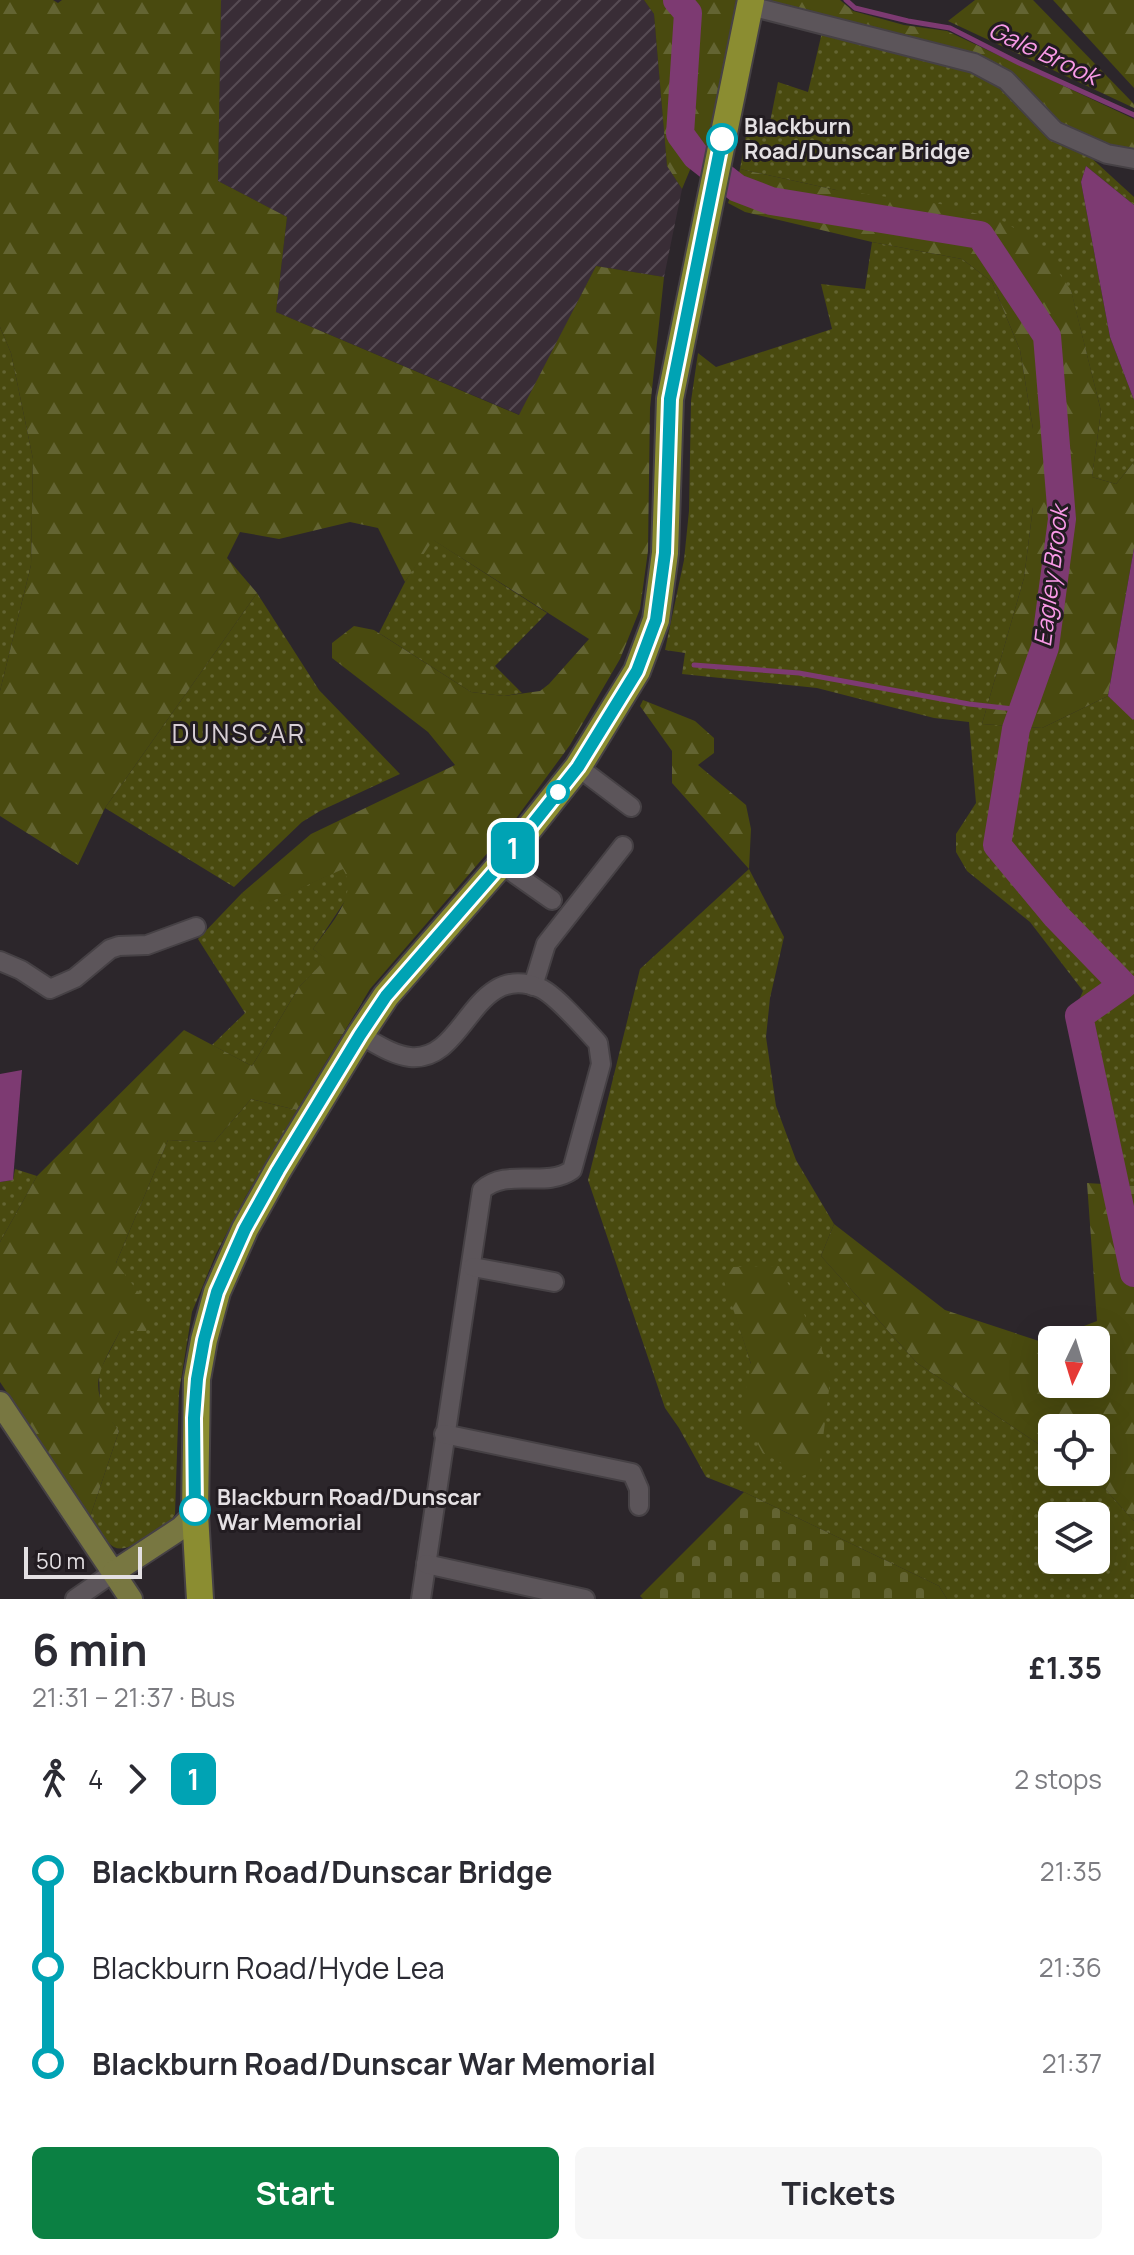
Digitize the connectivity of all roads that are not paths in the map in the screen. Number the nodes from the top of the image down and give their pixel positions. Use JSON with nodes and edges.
{"nodes":[{"id":1,"x":751,"y":3,"type":"edge"},
{"id":2,"x":1134,"y":159,"type":"edge"},
{"id":3,"x":578,"y":767,"type":"junction"},
{"id":4,"x":631,"y":807,"type":"dead end"},
{"id":5,"x":623,"y":846,"type":"dead end"},
{"id":6,"x":501,"y":864,"type":"junction"},
{"id":7,"x":552,"y":900,"type":"dead end"},
{"id":8,"x":196,"y":927,"type":"dead end"},
{"id":9,"x":0,"y":961,"type":"edge"},
{"id":10,"x":533,"y":986,"type":"junction"},
{"id":11,"x":360,"y":1035,"type":"junction"},
{"id":12,"x":473,"y":1267,"type":"junction"},
{"id":13,"x":549,"y":1277,"type":"dead end"},
{"id":14,"x":0,"y":1403,"type":"edge"},
{"id":15,"x":444,"y":1434,"type":"junction"},
{"id":16,"x":637,"y":1454,"type":"dead end"},
{"id":17,"x":632,"y":1473,"type":"junction"},
{"id":18,"x":639,"y":1506,"type":"dead end"},
{"id":19,"x":195,"y":1514,"type":"junction"},
{"id":20,"x":426,"y":1564,"type":"junction"},
{"id":21,"x":114,"y":1572,"type":"junction"},
{"id":22,"x":75,"y":1599,"type":"edge"},
{"id":23,"x":131,"y":1599,"type":"edge"},
{"id":24,"x":200,"y":1599,"type":"edge"},
{"id":25,"x":421,"y":1599,"type":"edge"},
{"id":26,"x":585,"y":1599,"type":"edge"}],
"edges":[{"from":1,"to":2,"type":"street"},
{"from":1,"to":3,"type":"highway"},
{"from":3,"to":4,"type":"street"},
{"from":3,"to":6,"type":"highway"},
{"from":5,"to":10,"type":"street"},
{"from":6,"to":7,"type":"street"},
{"from":6,"to":11,"type":"highway"},
{"from":8,"to":9,"type":"street"},
{"from":10,"to":11,"type":"street"},
{"from":10,"to":12,"type":"street"},
{"from":11,"to":19,"type":"highway"},
{"from":12,"to":13,"type":"street"},
{"from":12,"to":15,"type":"street"},
{"from":14,"to":21,"type":"main road"},
{"from":15,"to":17,"type":"street"},
{"from":15,"to":20,"type":"street"},
{"from":16,"to":17,"type":"street"},
{"from":17,"to":18,"type":"street"},
{"from":19,"to":21,"type":"main road"},
{"from":19,"to":24,"type":"highway"},
{"from":20,"to":25,"type":"street"},
{"from":20,"to":26,"type":"street"},
{"from":21,"to":22,"type":"street"},
{"from":21,"to":23,"type":"main road"}]}
